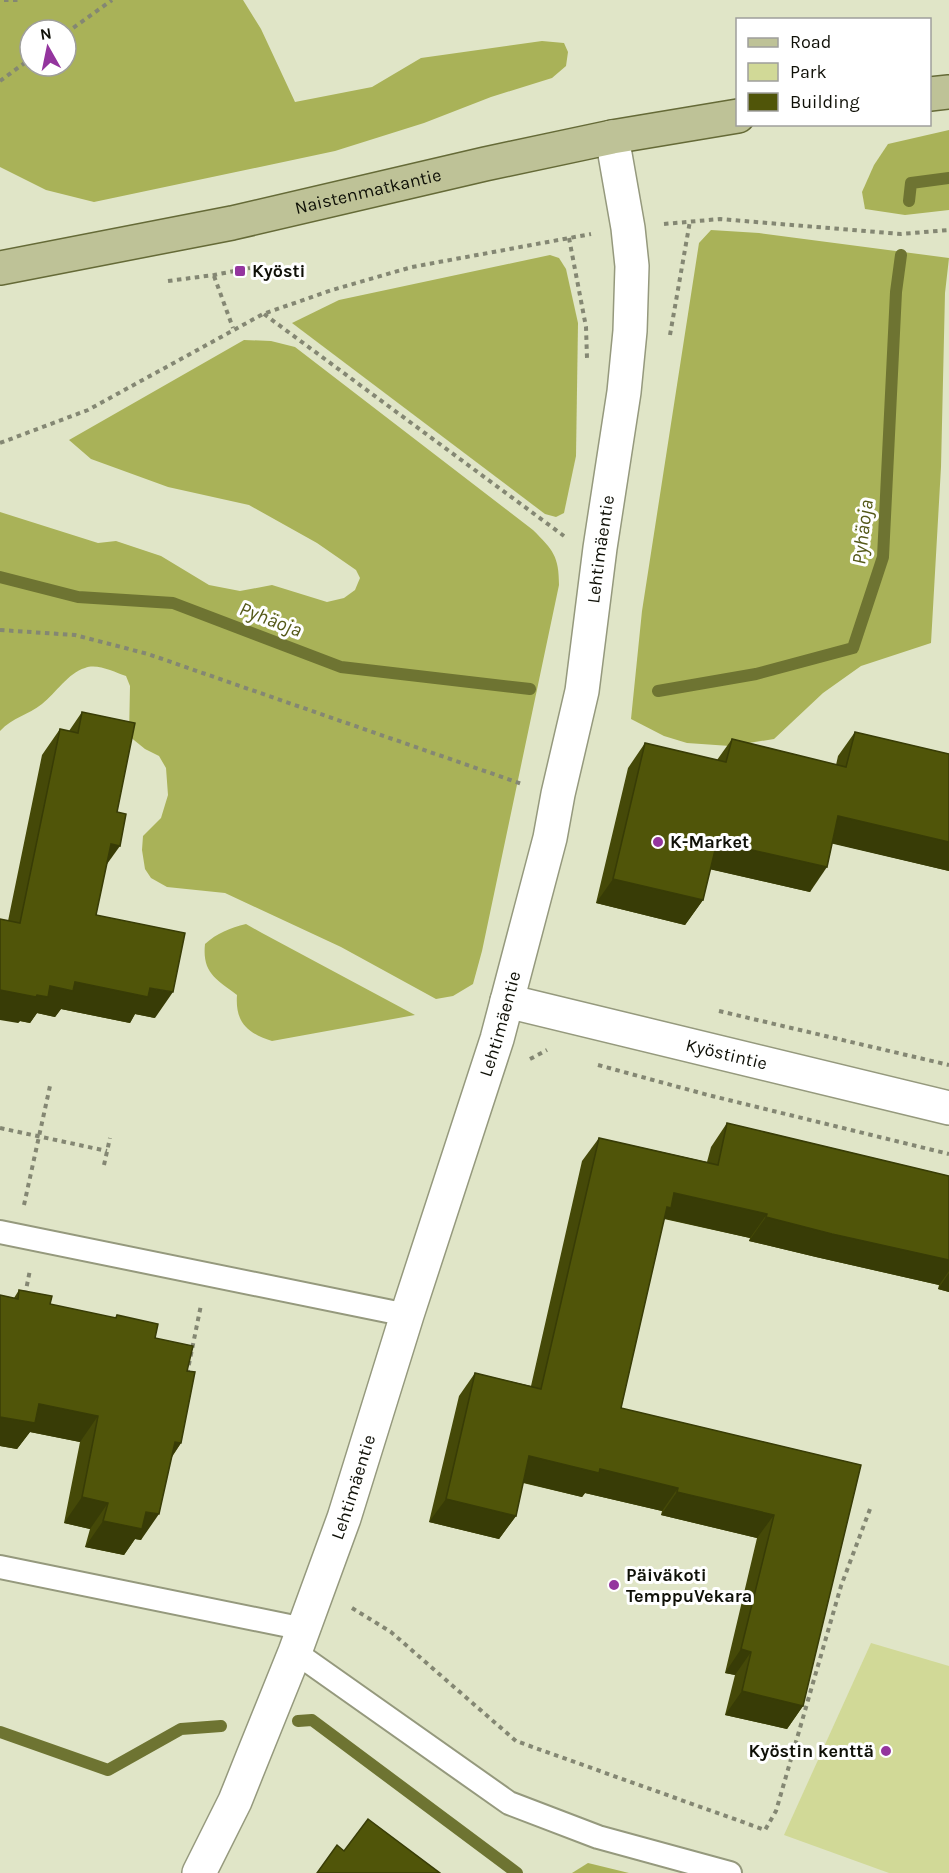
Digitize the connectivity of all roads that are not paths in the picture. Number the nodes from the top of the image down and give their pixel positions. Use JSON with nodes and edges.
{"nodes":[{"id":1,"x":949,"y":92,"type":"edge"},
{"id":2,"x":931,"y":94,"type":"edge"},
{"id":3,"x":736,"y":116,"type":"edge"},
{"id":4,"x":612,"y":137,"type":"junction"},
{"id":5,"x":0,"y":268,"type":"edge"},
{"id":6,"x":507,"y":1001,"type":"junction"},
{"id":7,"x":949,"y":1108,"type":"edge"},
{"id":8,"x":18,"y":1235,"type":"edge"},
{"id":9,"x":407,"y":1315,"type":"junction"},
{"id":10,"x":0,"y":1567,"type":"edge"},
{"id":11,"x":299,"y":1640,"type":"junction"},
{"id":12,"x":199,"y":1873,"type":"edge"},
{"id":13,"x":730,"y":1873,"type":"edge"}],
"edges":[{"from":1,"to":2,"type":"main road"},
{"from":3,"to":4,"type":"main road","name":"Naistenmatkantie"},
{"from":4,"to":5,"type":"main road","name":"Naistenmatkantie"},
{"from":4,"to":6,"type":"street","name":"Lehtimäentie"},
{"from":6,"to":7,"type":"street","name":"Kyöstintie"},
{"from":6,"to":9,"type":"street","name":"Lehtimäentie"},
{"from":8,"to":9,"type":"lane"},
{"from":9,"to":11,"type":"street","name":"Lehtimäentie"},
{"from":10,"to":11,"type":"lane"},
{"from":11,"to":12,"type":"street","name":"Lehtimäentie"},
{"from":11,"to":13,"type":"lane"}]}
